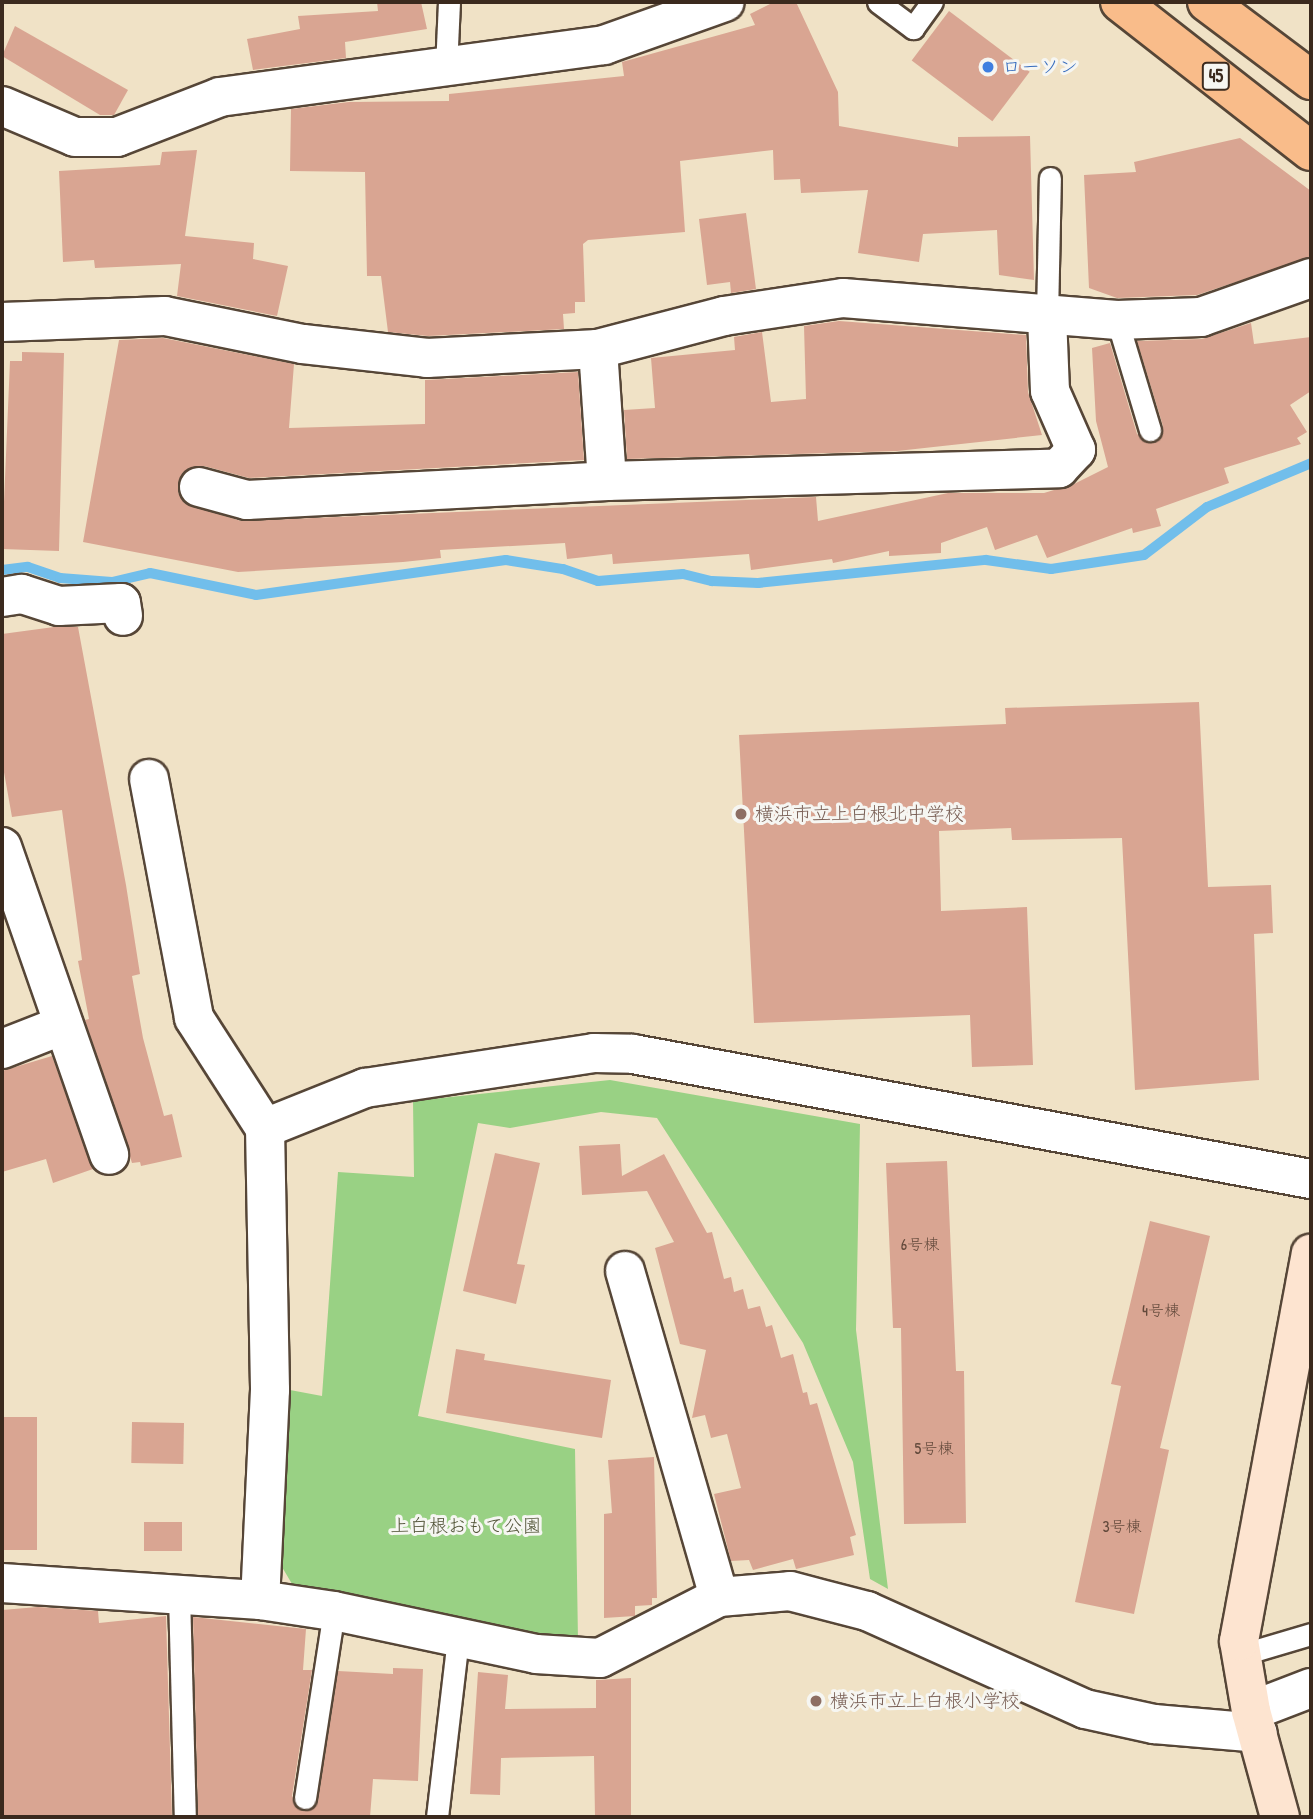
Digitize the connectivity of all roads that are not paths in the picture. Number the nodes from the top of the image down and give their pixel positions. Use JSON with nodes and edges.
{"nodes":[{"id":1,"x":449,"y":2,"type":"edge"},
{"id":2,"x":725,"y":2,"type":"edge"},
{"id":3,"x":878,"y":2,"type":"edge"},
{"id":4,"x":932,"y":2,"type":"edge"},
{"id":5,"x":1120,"y":2,"type":"edge"},
{"id":6,"x":1209,"y":2,"type":"edge"},
{"id":7,"x":446,"y":68,"type":"junction"},
{"id":8,"x":1311,"y":80,"type":"edge"},
{"id":9,"x":2,"y":106,"type":"edge"},
{"id":10,"x":1311,"y":151,"type":"edge"},
{"id":11,"x":1050,"y":178,"type":"dead end"},
{"id":12,"x":1311,"y":278,"type":"edge"},
{"id":13,"x":1047,"y":316,"type":"junction"},
{"id":14,"x":1117,"y":320,"type":"junction"},
{"id":15,"x":2,"y":322,"type":"edge"},
{"id":16,"x":598,"y":349,"type":"junction"},
{"id":17,"x":1150,"y":430,"type":"dead end"},
{"id":18,"x":607,"y":481,"type":"junction"},
{"id":19,"x":199,"y":487,"type":"dead end"},
{"id":20,"x":2,"y":597,"type":"edge"},
{"id":21,"x":123,"y":616,"type":"dead end"},
{"id":22,"x":149,"y":779,"type":"dead end"},
{"id":23,"x":2,"y":847,"type":"edge"},
{"id":24,"x":63,"y":1025,"type":"junction"},
{"id":25,"x":2,"y":1049,"type":"edge"},
{"id":26,"x":265,"y":1128,"type":"junction"},
{"id":27,"x":109,"y":1155,"type":"dead end"},
{"id":28,"x":1311,"y":1179,"type":"edge"},
{"id":29,"x":1311,"y":1254,"type":"edge"},
{"id":30,"x":625,"y":1271,"type":"dead end"},
{"id":31,"x":2,"y":1583,"type":"edge"},
{"id":32,"x":179,"y":1594,"type":"junction"},
{"id":33,"x":719,"y":1597,"type":"junction"},
{"id":34,"x":260,"y":1600,"type":"junction"},
{"id":35,"x":334,"y":1611,"type":"junction"},
{"id":36,"x":1311,"y":1634,"type":"edge"},
{"id":37,"x":458,"y":1637,"type":"junction"},
{"id":38,"x":1240,"y":1655,"type":"junction"},
{"id":39,"x":1311,"y":1688,"type":"edge"},
{"id":40,"x":1255,"y":1722,"type":"junction"},
{"id":41,"x":305,"y":1798,"type":"dead end"},
{"id":42,"x":185,"y":1817,"type":"edge"},
{"id":43,"x":437,"y":1817,"type":"edge"},
{"id":44,"x":1280,"y":1817,"type":"edge"}],
"edges":[{"from":1,"to":7,"type":"lane"},
{"from":2,"to":7,"type":"street"},
{"from":3,"to":4,"type":"lane"},
{"from":5,"to":10,"type":"main road","number":"45"},
{"from":6,"to":8,"type":"main road"},
{"from":7,"to":9,"type":"street"},
{"from":11,"to":13,"type":"lane"},
{"from":12,"to":14,"type":"street"},
{"from":13,"to":14,"type":"street"},
{"from":13,"to":16,"type":"street"},
{"from":13,"to":18,"type":"street"},
{"from":14,"to":17,"type":"lane"},
{"from":15,"to":16,"type":"street"},
{"from":16,"to":18,"type":"street"},
{"from":18,"to":19,"type":"street"},
{"from":20,"to":21,"type":"street"},
{"from":22,"to":26,"type":"street"},
{"from":23,"to":24,"type":"street"},
{"from":24,"to":25,"type":"street"},
{"from":24,"to":27,"type":"street"},
{"from":26,"to":28,"type":"street"},
{"from":26,"to":34,"type":"street"},
{"from":29,"to":38,"type":"street"},
{"from":30,"to":33,"type":"street"},
{"from":31,"to":32,"type":"street"},
{"from":32,"to":34,"type":"street"},
{"from":32,"to":42,"type":"lane"},
{"from":33,"to":37,"type":"street"},
{"from":33,"to":40,"type":"street"},
{"from":34,"to":35,"type":"street"},
{"from":35,"to":37,"type":"street"},
{"from":35,"to":41,"type":"lane"},
{"from":36,"to":38,"type":"lane"},
{"from":37,"to":43,"type":"lane"},
{"from":38,"to":40,"type":"street"},
{"from":39,"to":40,"type":"street"},
{"from":40,"to":44,"type":"street"}]}
